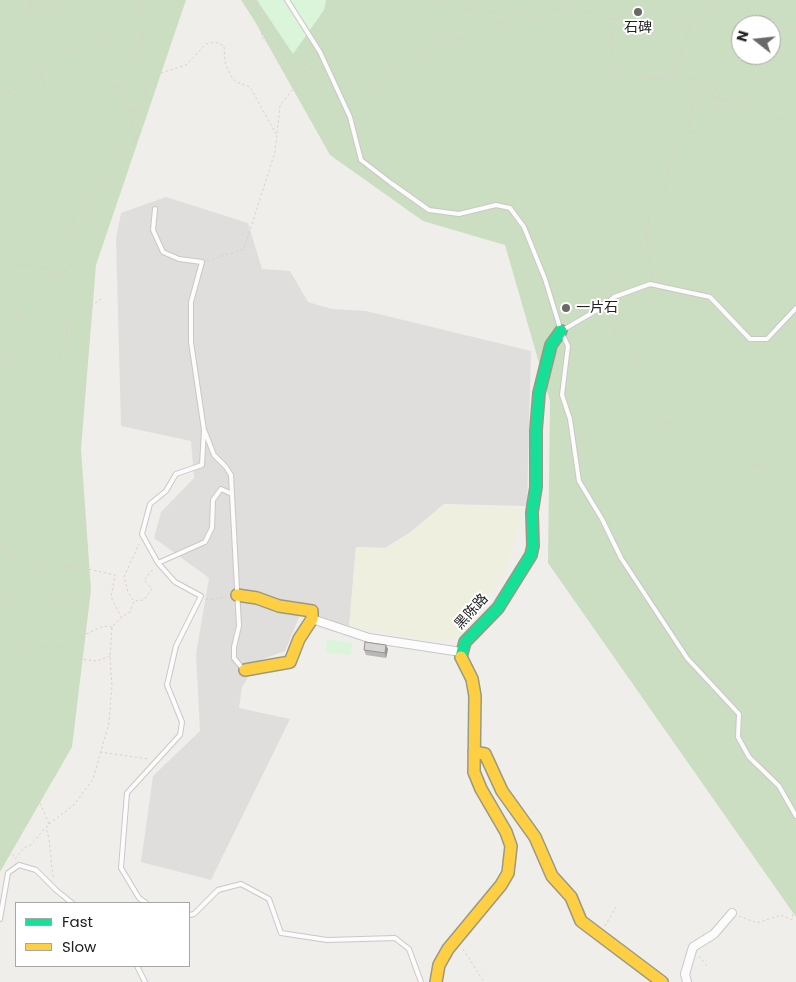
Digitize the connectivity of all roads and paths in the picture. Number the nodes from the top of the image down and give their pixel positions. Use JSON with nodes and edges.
{"nodes":[{"id":1,"x":30,"y":0,"type":"edge"},
{"id":2,"x":142,"y":0,"type":"edge"},
{"id":3,"x":254,"y":0,"type":"edge"},
{"id":4,"x":286,"y":0,"type":"edge"},
{"id":5,"x":441,"y":0,"type":"edge"},
{"id":6,"x":571,"y":0,"type":"edge"},
{"id":7,"x":724,"y":0,"type":"edge"},
{"id":8,"x":30,"y":4,"type":"junction"},
{"id":9,"x":555,"y":8,"type":"junction"},
{"id":10,"x":533,"y":16,"type":"junction"},
{"id":11,"x":614,"y":20,"type":"junction"},
{"id":12,"x":481,"y":23,"type":"junction"},
{"id":13,"x":691,"y":28,"type":"junction"},
{"id":14,"x":796,"y":28,"type":"edge"},
{"id":15,"x":781,"y":29,"type":"edge"},
{"id":16,"x":12,"y":43,"type":"junction"},
{"id":17,"x":99,"y":43,"type":"junction"},
{"id":18,"x":0,"y":50,"type":"edge"},
{"id":19,"x":325,"y":62,"type":"junction"},
{"id":20,"x":733,"y":65,"type":"edge"},
{"id":21,"x":42,"y":72,"type":"junction"},
{"id":22,"x":695,"y":77,"type":"junction"},
{"id":23,"x":660,"y":78,"type":"junction"},
{"id":24,"x":296,"y":84,"type":"junction"},
{"id":25,"x":379,"y":84,"type":"junction"},
{"id":26,"x":121,"y":86,"type":"junction"},
{"id":27,"x":712,"y":96,"type":"junction"},
{"id":28,"x":0,"y":97,"type":"edge"},
{"id":29,"x":341,"y":97,"type":"junction"},
{"id":30,"x":731,"y":102,"type":"junction"},
{"id":31,"x":130,"y":111,"type":"junction"},
{"id":32,"x":796,"y":123,"type":"edge"},
{"id":33,"x":72,"y":130,"type":"junction"},
{"id":34,"x":688,"y":130,"type":"junction"},
{"id":35,"x":277,"y":135,"type":"junction"},
{"id":36,"x":113,"y":159,"type":"junction"},
{"id":37,"x":100,"y":187,"type":"junction"},
{"id":38,"x":117,"y":189,"type":"dead end"},
{"id":39,"x":82,"y":206,"type":"junction"},
{"id":40,"x":155,"y":208,"type":"dead end"},
{"id":41,"x":647,"y":233,"type":"junction"},
{"id":42,"x":0,"y":262,"type":"edge"},
{"id":43,"x":202,"y":262,"type":"junction"},
{"id":44,"x":46,"y":268,"type":"junction"},
{"id":45,"x":650,"y":284,"type":"junction"},
{"id":46,"x":610,"y":292,"type":"dead end"},
{"id":47,"x":101,"y":299,"type":"dead end"},
{"id":48,"x":796,"y":308,"type":"edge"},
{"id":49,"x":0,"y":312,"type":"edge"},
{"id":50,"x":616,"y":329,"type":"junction"},
{"id":51,"x":562,"y":331,"type":"junction"},
{"id":52,"x":0,"y":359,"type":"edge"},
{"id":53,"x":54,"y":359,"type":"junction"},
{"id":54,"x":204,"y":430,"type":"junction"},
{"id":55,"x":760,"y":466,"type":"junction"},
{"id":56,"x":796,"y":490,"type":"edge"},
{"id":57,"x":232,"y":494,"type":"junction"},
{"id":58,"x":142,"y":534,"type":"junction"},
{"id":59,"x":0,"y":535,"type":"edge"},
{"id":60,"x":158,"y":563,"type":"junction"},
{"id":61,"x":237,"y":595,"type":"junction"},
{"id":62,"x":201,"y":596,"type":"junction"},
{"id":63,"x":219,"y":597,"type":"dead end"},
{"id":64,"x":0,"y":599,"type":"edge"},
{"id":65,"x":134,"y":601,"type":"junction"},
{"id":66,"x":122,"y":617,"type":"junction"},
{"id":67,"x":312,"y":619,"type":"junction"},
{"id":68,"x":112,"y":627,"type":"junction"},
{"id":69,"x":0,"y":648,"type":"edge"},
{"id":70,"x":461,"y":652,"type":"junction"},
{"id":71,"x":110,"y":656,"type":"junction"},
{"id":72,"x":245,"y":670,"type":"joint"},
{"id":73,"x":100,"y":752,"type":"junction"},
{"id":74,"x":474,"y":752,"type":"junction"},
{"id":75,"x":156,"y":760,"type":"junction"},
{"id":76,"x":0,"y":783,"type":"edge"},
{"id":77,"x":796,"y":816,"type":"edge"},
{"id":78,"x":48,"y":824,"type":"junction"},
{"id":79,"x":46,"y":828,"type":"junction"},
{"id":80,"x":0,"y":850,"type":"edge"},
{"id":81,"x":56,"y":890,"type":"junction"},
{"id":82,"x":71,"y":902,"type":"edge"},
{"id":83,"x":145,"y":902,"type":"edge"},
{"id":84,"x":796,"y":905,"type":"edge"},
{"id":85,"x":616,"y":907,"type":"dead end"},
{"id":86,"x":732,"y":912,"type":"joint"},
{"id":87,"x":190,"y":915,"type":"edge"},
{"id":88,"x":0,"y":919,"type":"edge"},
{"id":89,"x":600,"y":935,"type":"junction"},
{"id":90,"x":456,"y":938,"type":"junction"},
{"id":91,"x":693,"y":947,"type":"junction"},
{"id":92,"x":707,"y":966,"type":"dead end"},
{"id":93,"x":138,"y":967,"type":"edge"},
{"id":94,"x":145,"y":982,"type":"edge"},
{"id":95,"x":421,"y":982,"type":"edge"},
{"id":96,"x":436,"y":982,"type":"edge"},
{"id":97,"x":484,"y":982,"type":"edge"},
{"id":98,"x":662,"y":982,"type":"edge"},
{"id":99,"x":687,"y":982,"type":"edge"}],
"edges":[{"from":1,"to":8,"type":"path"},
{"from":2,"to":17,"type":"path"},
{"from":2,"to":26,"type":"path"},
{"from":3,"to":24,"type":"path"},
{"from":4,"to":19,"type":"lane"},
{"from":5,"to":10,"type":"path"},
{"from":6,"to":9,"type":"path"},
{"from":7,"to":13,"type":"path"},
{"from":8,"to":16,"type":"path"},
{"from":8,"to":17,"type":"path"},
{"from":9,"to":10,"type":"path"},
{"from":9,"to":11,"type":"path"},
{"from":10,"to":12,"type":"path"},
{"from":11,"to":13,"type":"path"},
{"from":11,"to":23,"type":"path"},
{"from":12,"to":25,"type":"path"},
{"from":12,"to":25,"type":"path"},
{"from":13,"to":23,"type":"path"},
{"from":14,"to":15,"type":"path"},
{"from":16,"to":18,"type":"path"},
{"from":16,"to":21,"type":"path"},
{"from":17,"to":21,"type":"path"},
{"from":19,"to":24,"type":"path"},
{"from":19,"to":29,"type":"lane"},
{"from":20,"to":27,"type":"path"},
{"from":21,"to":28,"type":"path"},
{"from":21,"to":33,"type":"path"},
{"from":22,"to":23,"type":"path"},
{"from":22,"to":27,"type":"path"},
{"from":22,"to":34,"type":"path"},
{"from":24,"to":35,"type":"path"},
{"from":25,"to":29,"type":"path"},
{"from":26,"to":31,"type":"path"},
{"from":26,"to":33,"type":"path"},
{"from":27,"to":30,"type":"path"},
{"from":29,"to":51,"type":"lane"},
{"from":30,"to":32,"type":"path"},
{"from":30,"to":34,"type":"path"},
{"from":31,"to":35,"type":"path"},
{"from":31,"to":36,"type":"path"},
{"from":33,"to":36,"type":"path"},
{"from":34,"to":41,"type":"path"},
{"from":35,"to":43,"type":"path"},
{"from":36,"to":37,"type":"path"},
{"from":37,"to":38,"type":"path"},
{"from":37,"to":39,"type":"path"},
{"from":39,"to":44,"type":"path"},
{"from":39,"to":44,"type":"path"},
{"from":40,"to":43,"type":"lane"},
{"from":41,"to":45,"type":"path"},
{"from":41,"to":46,"type":"path"},
{"from":42,"to":44,"type":"path"},
{"from":43,"to":54,"type":"lane"},
{"from":45,"to":48,"type":"lane"},
{"from":45,"to":51,"type":"lane"},
{"from":47,"to":53,"type":"path"},
{"from":49,"to":53,"type":"path"},
{"from":50,"to":51,"type":"path"},
{"from":50,"to":55,"type":"path"},
{"from":50,"to":55,"type":"path"},
{"from":51,"to":70,"type":"street","name":"黑陈路"},
{"from":51,"to":77,"type":"lane"},
{"from":52,"to":53,"type":"path"},
{"from":54,"to":57,"type":"lane"},
{"from":54,"to":58,"type":"lane"},
{"from":55,"to":56,"type":"path"},
{"from":57,"to":60,"type":"lane"},
{"from":57,"to":61,"type":"lane"},
{"from":58,"to":60,"type":"lane"},
{"from":58,"to":65,"type":"path"},
{"from":59,"to":66,"type":"path"},
{"from":60,"to":62,"type":"lane"},
{"from":60,"to":65,"type":"path"},
{"from":61,"to":67,"type":"street"},
{"from":61,"to":72,"type":"lane"},
{"from":62,"to":63,"type":"path"},
{"from":62,"to":75,"type":"lane"},
{"from":64,"to":68,"type":"path"},
{"from":65,"to":66,"type":"path"},
{"from":66,"to":68,"type":"path"},
{"from":67,"to":70,"type":"street"},
{"from":67,"to":72,"type":"street"},
{"from":68,"to":71,"type":"path"},
{"from":69,"to":71,"type":"path"},
{"from":70,"to":74,"type":"street","name":"黑陈路"},
{"from":71,"to":73,"type":"path"},
{"from":73,"to":75,"type":"path"},
{"from":73,"to":78,"type":"path"},
{"from":74,"to":89,"type":"street"},
{"from":74,"to":90,"type":"street","name":"黑陈路"},
{"from":75,"to":83,"type":"lane"},
{"from":76,"to":78,"type":"path"},
{"from":78,"to":79,"type":"path"},
{"from":79,"to":80,"type":"path"},
{"from":79,"to":81,"type":"path"},
{"from":81,"to":82,"type":"lane"},
{"from":81,"to":88,"type":"lane"},
{"from":84,"to":86,"type":"path"},
{"from":85,"to":89,"type":"path"},
{"from":86,"to":91,"type":"street"},
{"from":87,"to":95,"type":"lane"},
{"from":89,"to":98,"type":"street"},
{"from":90,"to":96,"type":"street","name":"黑陈路"},
{"from":90,"to":97,"type":"path"},
{"from":91,"to":92,"type":"path"},
{"from":91,"to":99,"type":"street"},
{"from":93,"to":94,"type":"lane"}]}
